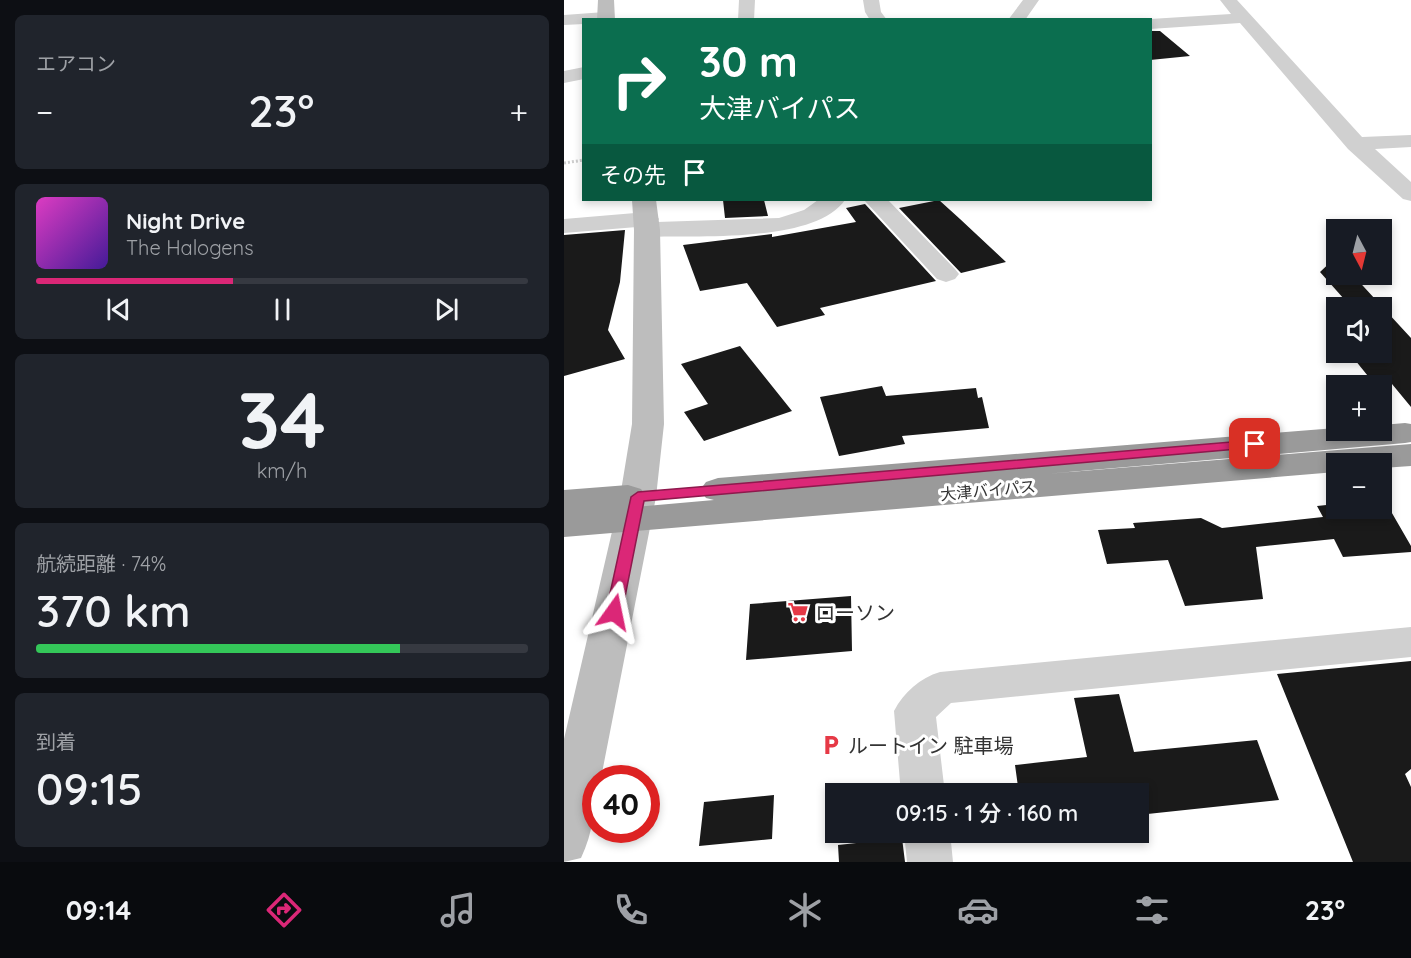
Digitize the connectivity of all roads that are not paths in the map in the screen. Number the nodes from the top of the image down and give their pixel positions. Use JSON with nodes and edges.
{"nodes":[{"id":1,"x":747,"y":0,"type":"edge"},
{"id":2,"x":871,"y":0,"type":"edge"},
{"id":3,"x":1031,"y":0,"type":"edge"},
{"id":4,"x":1228,"y":0,"type":"edge"},
{"id":5,"x":606,"y":12,"type":"edge"},
{"id":6,"x":746,"y":18,"type":"edge"},
{"id":7,"x":878,"y":18,"type":"edge"},
{"id":8,"x":1018,"y":18,"type":"edge"},
{"id":9,"x":1243,"y":18,"type":"junction"},
{"id":10,"x":564,"y":20,"type":"edge"},
{"id":11,"x":1163,"y":23,"type":"edge"},
{"id":12,"x":582,"y":73,"type":"edge"},
{"id":13,"x":564,"y":77,"type":"edge"},
{"id":14,"x":1411,"y":141,"type":"edge"},
{"id":15,"x":1356,"y":144,"type":"junction"},
{"id":16,"x":1411,"y":194,"type":"edge"},
{"id":17,"x":832,"y":201,"type":"edge"},
{"id":18,"x":876,"y":201,"type":"edge"},
{"id":19,"x":646,"y":216,"type":"edge"},
{"id":20,"x":564,"y":226,"type":"edge"},
{"id":21,"x":946,"y":274,"type":"dead end"},
{"id":22,"x":1411,"y":432,"type":"edge"},
{"id":23,"x":1411,"y":455,"type":"edge"},
{"id":24,"x":564,"y":502,"type":"edge"},
{"id":25,"x":636,"y":508,"type":"junction"},
{"id":26,"x":564,"y":525,"type":"edge"},
{"id":27,"x":1411,"y":642,"type":"edge"},
{"id":28,"x":922,"y":783,"type":"edge"},
{"id":29,"x":564,"y":843,"type":"edge"},
{"id":30,"x":928,"y":843,"type":"edge"},
{"id":31,"x":930,"y":862,"type":"edge"}],
"edges":[{"from":1,"to":6,"type":"street"},
{"from":2,"to":7,"type":"street"},
{"from":3,"to":8,"type":"street"},
{"from":4,"to":9,"type":"street"},
{"from":5,"to":10,"type":"street"},
{"from":9,"to":11,"type":"street"},
{"from":9,"to":15,"type":"street"},
{"from":12,"to":13,"type":"street"},
{"from":14,"to":15,"type":"street"},
{"from":15,"to":16,"type":"street"},
{"from":17,"to":19,"type":"street"},
{"from":18,"to":21,"type":"street"},
{"from":19,"to":20,"type":"street"},
{"from":19,"to":25,"type":"street"},
{"from":22,"to":25,"type":"highway","name":"大津バイパス"},
{"from":23,"to":25,"type":"highway","name":"大津バイパス"},
{"from":24,"to":25,"type":"highway","name":"大津バイパス"},
{"from":25,"to":26,"type":"highway","name":"大津バイパス"},
{"from":25,"to":29,"type":"street"},
{"from":27,"to":28,"type":"street"},
{"from":30,"to":31,"type":"street"}]}
